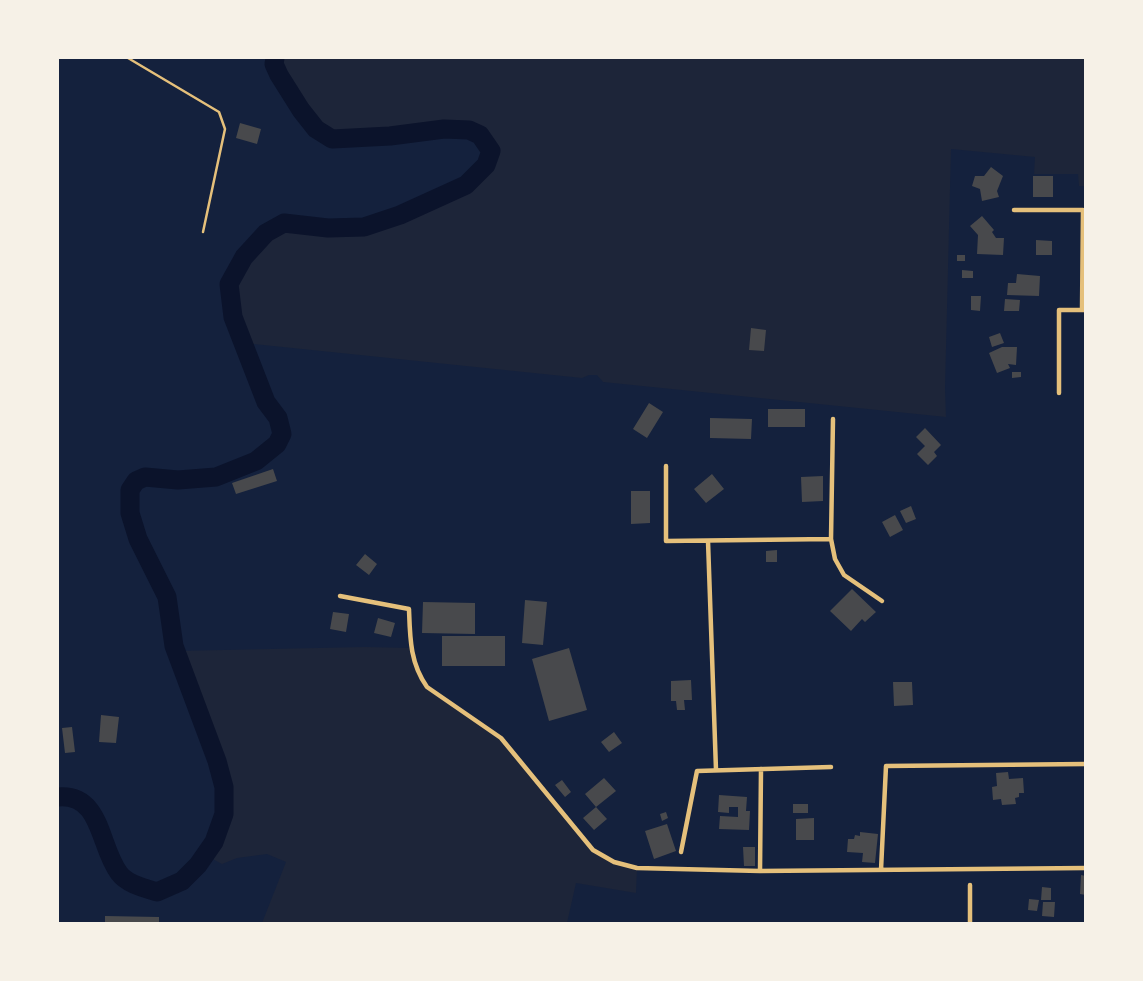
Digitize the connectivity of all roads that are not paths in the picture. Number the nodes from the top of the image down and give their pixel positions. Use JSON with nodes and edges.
{"nodes":[{"id":1,"x":128,"y":58,"type":"edge"},
{"id":2,"x":1014,"y":210,"type":"dead end"},
{"id":3,"x":203,"y":232,"type":"dead end"},
{"id":4,"x":1084,"y":310,"type":"edge"},
{"id":5,"x":1059,"y":393,"type":"dead end"},
{"id":6,"x":833,"y":419,"type":"dead end"},
{"id":7,"x":666,"y":466,"type":"dead end"},
{"id":8,"x":831,"y":539,"type":"junction"},
{"id":9,"x":708,"y":541,"type":"junction"},
{"id":10,"x":340,"y":596,"type":"dead end"},
{"id":11,"x":882,"y":601,"type":"dead end"},
{"id":12,"x":1086,"y":764,"type":"edge"},
{"id":13,"x":831,"y":767,"type":"dead end"},
{"id":14,"x":761,"y":769,"type":"junction"},
{"id":15,"x":716,"y":770,"type":"junction"},
{"id":16,"x":681,"y":852,"type":"dead end"},
{"id":17,"x":1086,"y":868,"type":"edge"},
{"id":18,"x":881,"y":870,"type":"junction"},
{"id":19,"x":760,"y":871,"type":"junction"},
{"id":20,"x":970,"y":884,"type":"dead end"},
{"id":21,"x":970,"y":924,"type":"edge"}],
"edges":[{"from":1,"to":3,"type":"lane"},
{"from":2,"to":4,"type":"street"},
{"from":4,"to":5,"type":"street"},
{"from":6,"to":8,"type":"street"},
{"from":7,"to":9,"type":"street"},
{"from":8,"to":9,"type":"street"},
{"from":8,"to":11,"type":"street"},
{"from":9,"to":15,"type":"street"},
{"from":10,"to":19,"type":"street"},
{"from":12,"to":18,"type":"street"},
{"from":13,"to":14,"type":"street"},
{"from":14,"to":15,"type":"street"},
{"from":14,"to":19,"type":"street"},
{"from":15,"to":16,"type":"street"},
{"from":17,"to":18,"type":"street"},
{"from":18,"to":19,"type":"street"},
{"from":20,"to":21,"type":"street"}]}
